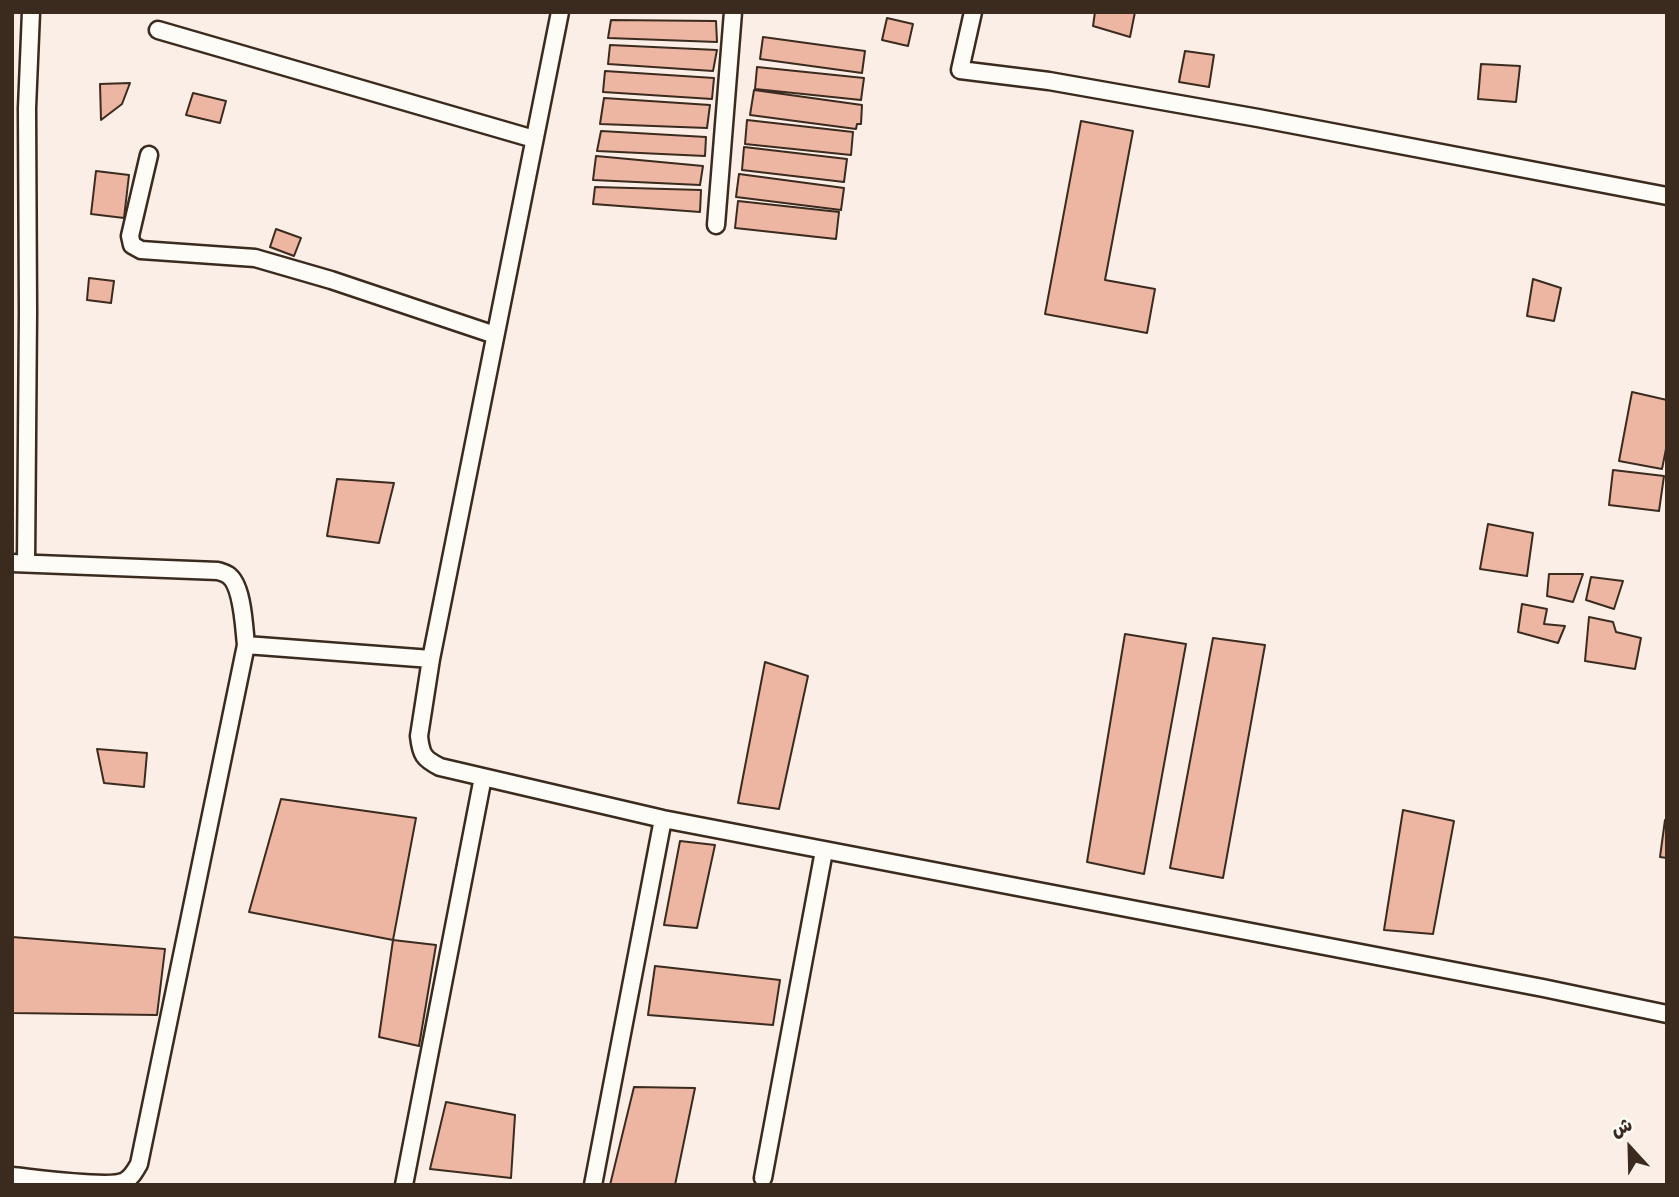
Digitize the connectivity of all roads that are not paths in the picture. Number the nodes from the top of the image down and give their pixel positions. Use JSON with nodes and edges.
{"nodes":[{"id":1,"x":31,"y":12,"type":"edge"},
{"id":2,"x":560,"y":12,"type":"edge"},
{"id":3,"x":733,"y":12,"type":"edge"},
{"id":4,"x":974,"y":12,"type":"edge"},
{"id":5,"x":158,"y":30,"type":"dead end"},
{"id":6,"x":534,"y":139,"type":"junction"},
{"id":7,"x":20,"y":147,"type":"edge"},
{"id":8,"x":149,"y":155,"type":"dead end"},
{"id":9,"x":1667,"y":196,"type":"edge"},
{"id":10,"x":20,"y":212,"type":"edge"},
{"id":11,"x":716,"y":225,"type":"dead end"},
{"id":12,"x":495,"y":335,"type":"junction"},
{"id":13,"x":19,"y":563,"type":"edge"},
{"id":14,"x":246,"y":645,"type":"junction"},
{"id":15,"x":431,"y":659,"type":"junction"},
{"id":16,"x":483,"y":777,"type":"junction"},
{"id":17,"x":663,"y":819,"type":"junction"},
{"id":18,"x":824,"y":851,"type":"junction"},
{"id":19,"x":1667,"y":1014,"type":"edge"},
{"id":20,"x":12,"y":1176,"type":"edge"},
{"id":21,"x":763,"y":1178,"type":"dead end"},
{"id":22,"x":404,"y":1185,"type":"edge"},
{"id":23,"x":593,"y":1185,"type":"edge"}],
"edges":[{"from":1,"to":7,"type":"street"},
{"from":2,"to":6,"type":"street"},
{"from":3,"to":11,"type":"street"},
{"from":4,"to":9,"type":"street"},
{"from":5,"to":6,"type":"street"},
{"from":6,"to":12,"type":"street"},
{"from":7,"to":10,"type":"street"},
{"from":8,"to":12,"type":"street"},
{"from":10,"to":13,"type":"street"},
{"from":12,"to":15,"type":"street"},
{"from":13,"to":14,"type":"street"},
{"from":14,"to":15,"type":"street"},
{"from":14,"to":20,"type":"street"},
{"from":15,"to":16,"type":"street"},
{"from":16,"to":17,"type":"street"},
{"from":16,"to":22,"type":"street"},
{"from":17,"to":18,"type":"street"},
{"from":17,"to":23,"type":"street"},
{"from":18,"to":19,"type":"street"},
{"from":18,"to":21,"type":"street"}]}
